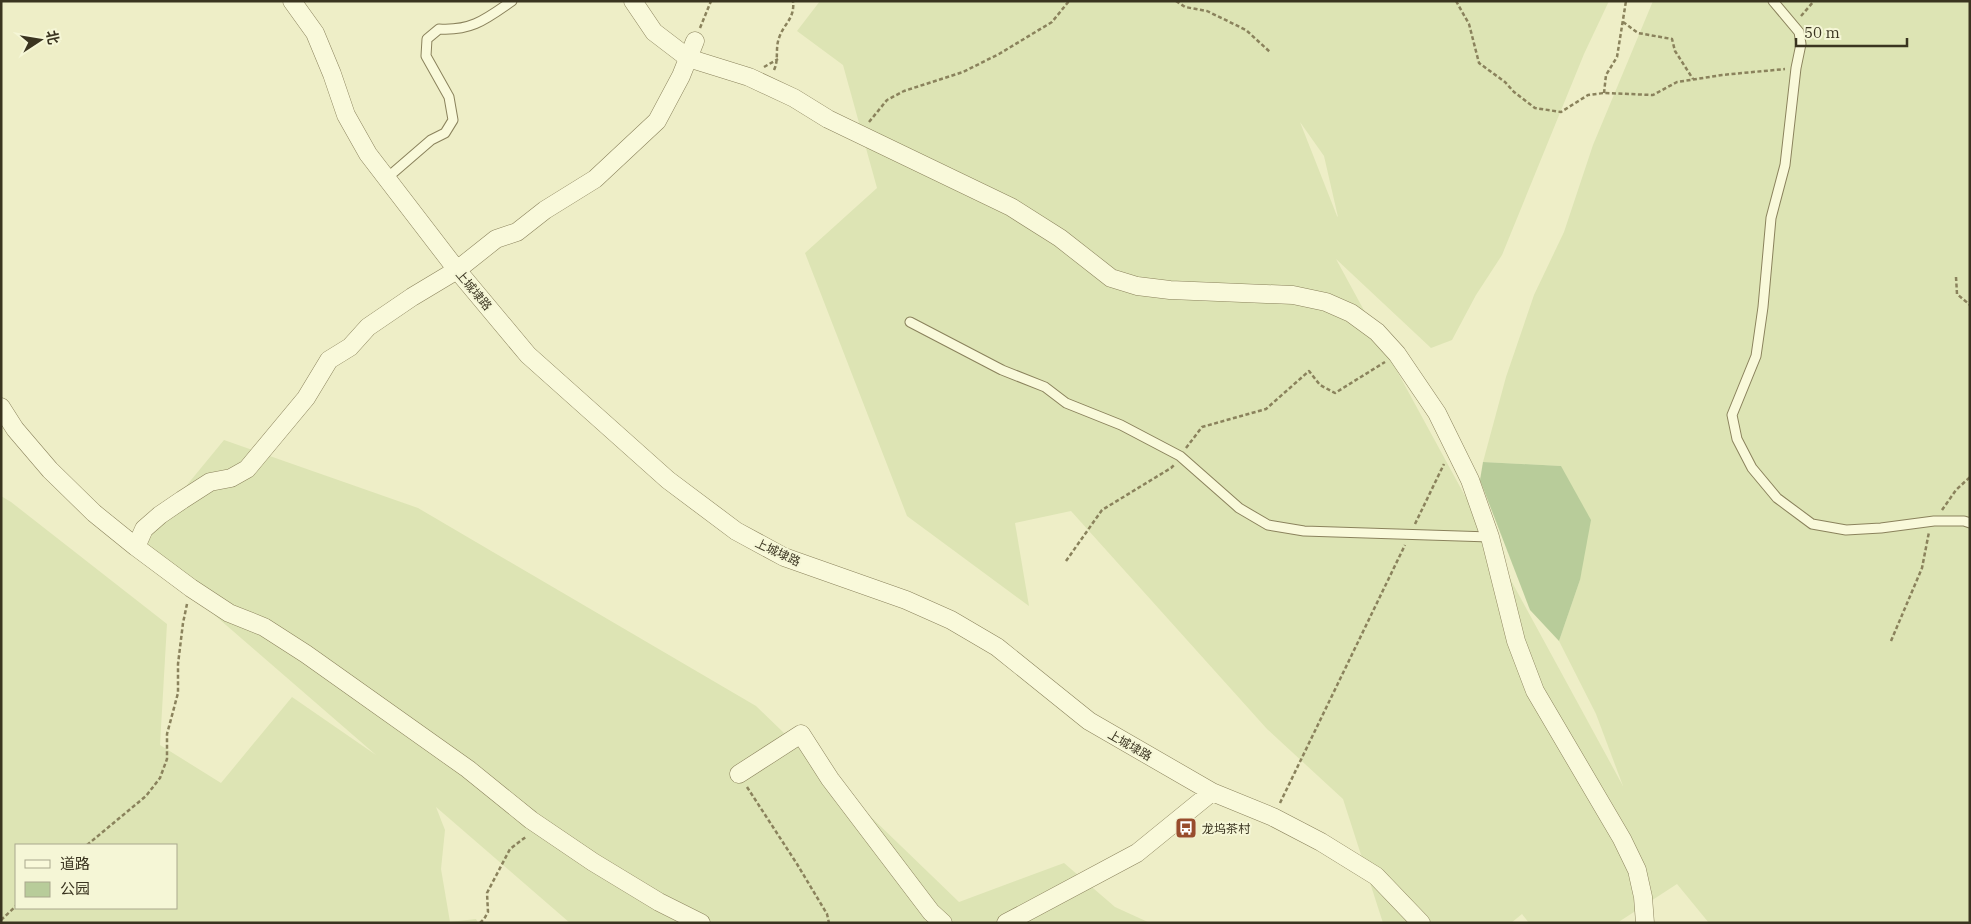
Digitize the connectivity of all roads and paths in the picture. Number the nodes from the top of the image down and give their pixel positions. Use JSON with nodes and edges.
{"nodes":[{"id":1,"x":292,"y":1,"type":"edge"},
{"id":2,"x":512,"y":1,"type":"edge"},
{"id":3,"x":633,"y":1,"type":"edge"},
{"id":4,"x":711,"y":1,"type":"edge"},
{"id":5,"x":793,"y":1,"type":"edge"},
{"id":6,"x":1069,"y":1,"type":"edge"},
{"id":7,"x":1176,"y":1,"type":"edge"},
{"id":8,"x":1456,"y":1,"type":"edge"},
{"id":9,"x":1626,"y":1,"type":"edge"},
{"id":10,"x":1773,"y":1,"type":"edge"},
{"id":11,"x":1814,"y":1,"type":"edge"},
{"id":12,"x":1623,"y":22,"type":"junction"},
{"id":13,"x":1793,"y":24,"type":"junction"},
{"id":14,"x":695,"y":41,"type":"joint"},
{"id":15,"x":1270,"y":52,"type":"dead end"},
{"id":16,"x":688,"y":58,"type":"junction"},
{"id":17,"x":1796,"y":68,"type":"junction"},
{"id":18,"x":1693,"y":79,"type":"junction"},
{"id":19,"x":767,"y":85,"type":"junction"},
{"id":20,"x":1604,"y":93,"type":"junction"},
{"id":21,"x":860,"y":134,"type":"junction"},
{"id":22,"x":387,"y":178,"type":"junction"},
{"id":23,"x":457,"y":270,"type":"junction"},
{"id":24,"x":1956,"y":277,"type":"dead end"},
{"id":25,"x":1970,"y":305,"type":"edge"},
{"id":26,"x":910,"y":322,"type":"dead end"},
{"id":27,"x":1397,"y":354,"type":"junction"},
{"id":28,"x":1,"y":407,"type":"edge"},
{"id":29,"x":1453,"y":444,"type":"junction"},
{"id":30,"x":1180,"y":456,"type":"junction"},
{"id":31,"x":1970,"y":477,"type":"edge"},
{"id":32,"x":1934,"y":521,"type":"junction"},
{"id":33,"x":1970,"y":523,"type":"edge"},
{"id":34,"x":1410,"y":535,"type":"junction"},
{"id":35,"x":1490,"y":537,"type":"junction"},
{"id":36,"x":136,"y":547,"type":"junction"},
{"id":37,"x":1066,"y":561,"type":"dead end"},
{"id":38,"x":191,"y":588,"type":"junction"},
{"id":39,"x":1891,"y":641,"type":"dead end"},
{"id":40,"x":739,"y":774,"type":"joint"},
{"id":41,"x":1212,"y":792,"type":"junction"},
{"id":42,"x":1273,"y":817,"type":"junction"},
{"id":43,"x":540,"y":826,"type":"junction"},
{"id":44,"x":88,"y":844,"type":"edge"},
{"id":45,"x":15,"y":907,"type":"edge"},
{"id":46,"x":1,"y":920,"type":"edge"},
{"id":47,"x":480,"y":923,"type":"edge"},
{"id":48,"x":701,"y":923,"type":"edge"},
{"id":49,"x":829,"y":923,"type":"edge"},
{"id":50,"x":942,"y":923,"type":"edge"},
{"id":51,"x":1006,"y":923,"type":"edge"},
{"id":52,"x":1421,"y":923,"type":"edge"},
{"id":53,"x":1645,"y":923,"type":"edge"}],
"edges":[{"from":1,"to":22,"type":"street","name":"上城埭路"},
{"from":2,"to":22,"type":"lane"},
{"from":3,"to":16,"type":"street"},
{"from":4,"to":14,"type":"path"},
{"from":5,"to":19,"type":"path"},
{"from":6,"to":21,"type":"path"},
{"from":7,"to":15,"type":"path"},
{"from":8,"to":20,"type":"path"},
{"from":9,"to":12,"type":"path"},
{"from":10,"to":13,"type":"lane"},
{"from":11,"to":13,"type":"path"},
{"from":12,"to":18,"type":"path"},
{"from":12,"to":20,"type":"path"},
{"from":13,"to":17,"type":"lane"},
{"from":14,"to":16,"type":"street"},
{"from":16,"to":19,"type":"street"},
{"from":16,"to":23,"type":"street"},
{"from":17,"to":18,"type":"path"},
{"from":17,"to":32,"type":"lane"},
{"from":18,"to":20,"type":"path"},
{"from":19,"to":21,"type":"street"},
{"from":21,"to":27,"type":"street"},
{"from":22,"to":23,"type":"street","name":"上城埭路"},
{"from":23,"to":36,"type":"street"},
{"from":23,"to":41,"type":"street","name":"上城埭路"},
{"from":24,"to":25,"type":"path"},
{"from":26,"to":30,"type":"lane"},
{"from":27,"to":29,"type":"street"},
{"from":27,"to":30,"type":"path"},
{"from":28,"to":36,"type":"street"},
{"from":29,"to":34,"type":"path"},
{"from":29,"to":35,"type":"street"},
{"from":30,"to":34,"type":"lane"},
{"from":30,"to":37,"type":"path"},
{"from":31,"to":32,"type":"path"},
{"from":32,"to":33,"type":"lane"},
{"from":32,"to":39,"type":"path"},
{"from":34,"to":35,"type":"lane"},
{"from":34,"to":42,"type":"path"},
{"from":35,"to":53,"type":"street"},
{"from":36,"to":38,"type":"street"},
{"from":38,"to":43,"type":"street"},
{"from":38,"to":44,"type":"path"},
{"from":40,"to":49,"type":"path"},
{"from":40,"to":50,"type":"street"},
{"from":41,"to":42,"type":"street","name":"上城埭路"},
{"from":41,"to":51,"type":"street"},
{"from":42,"to":52,"type":"street","name":"上城埭路"},
{"from":43,"to":47,"type":"path"},
{"from":43,"to":48,"type":"street"},
{"from":45,"to":46,"type":"path"}]}
